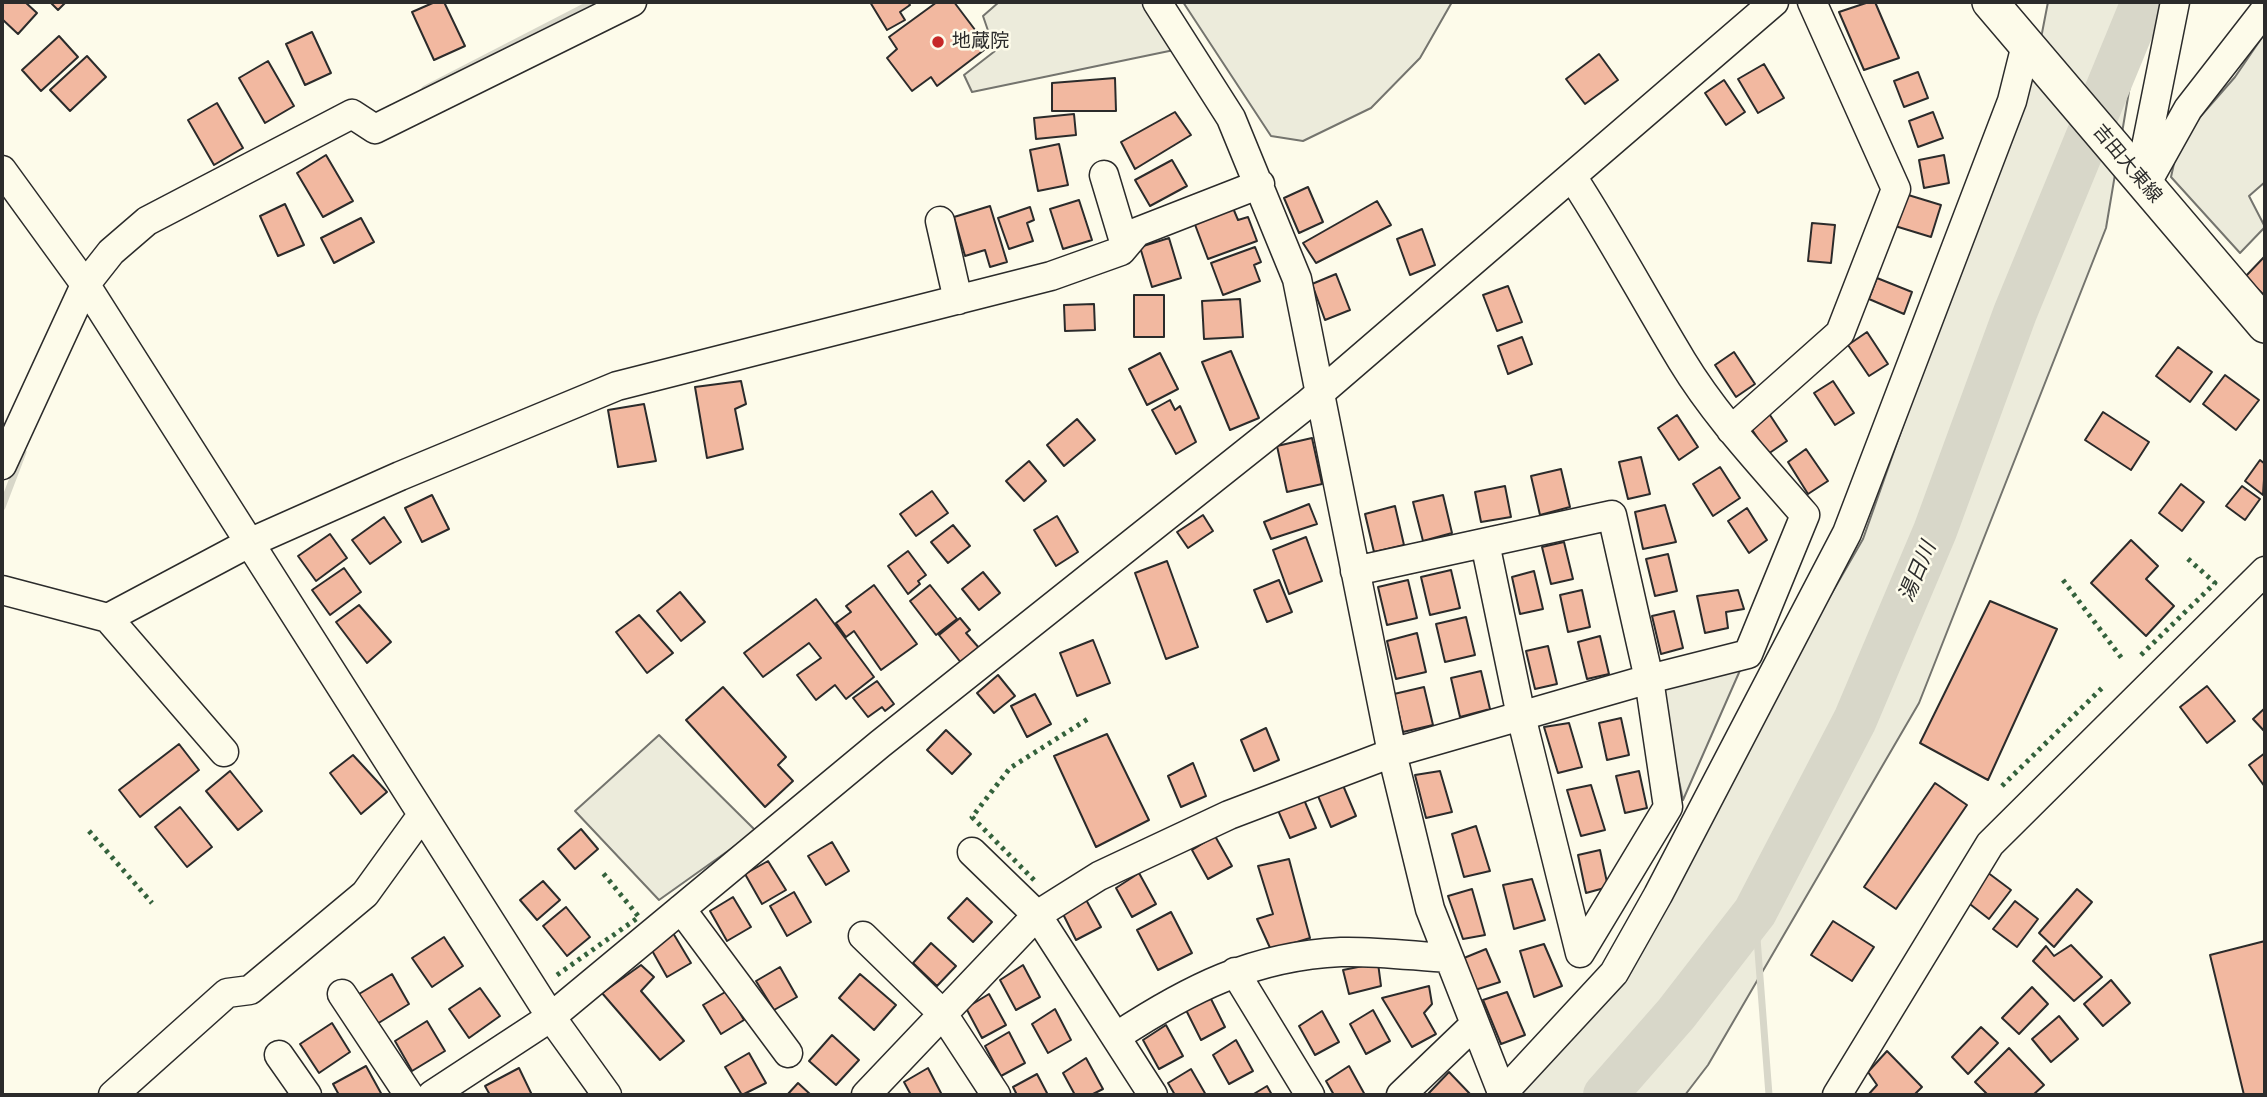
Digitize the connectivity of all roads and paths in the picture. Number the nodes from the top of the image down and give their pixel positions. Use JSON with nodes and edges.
{"nodes":[{"id":1,"x":632,"y":2,"type":"edge"},
{"id":2,"x":1157,"y":2,"type":"edge"},
{"id":3,"x":1774,"y":2,"type":"edge"},
{"id":4,"x":1812,"y":2,"type":"edge"},
{"id":5,"x":1990,"y":2,"type":"edge"},
{"id":6,"x":2175,"y":2,"type":"edge"},
{"id":7,"x":2265,"y":10,"type":"edge"},
{"id":8,"x":2029,"y":49,"type":"junction"},
{"id":9,"x":2,"y":170,"type":"edge"},
{"id":10,"x":1104,"y":175,"type":"dead end"},
{"id":11,"x":1573,"y":177,"type":"junction"},
{"id":12,"x":2139,"y":178,"type":"junction"},
{"id":13,"x":1260,"y":184,"type":"junction"},
{"id":14,"x":940,"y":220,"type":"dead end"},
{"id":15,"x":1125,"y":246,"type":"junction"},
{"id":16,"x":91,"y":293,"type":"junction"},
{"id":17,"x":958,"y":299,"type":"junction"},
{"id":18,"x":2265,"y":324,"type":"edge"},
{"id":19,"x":1318,"y":392,"type":"junction"},
{"id":20,"x":1731,"y":430,"type":"junction"},
{"id":21,"x":2,"y":465,"type":"edge"},
{"id":22,"x":249,"y":543,"type":"junction"},
{"id":23,"x":1485,"y":543,"type":"junction"},
{"id":24,"x":1355,"y":571,"type":"junction"},
{"id":25,"x":2265,"y":571,"type":"edge"},
{"id":26,"x":2,"y":590,"type":"edge"},
{"id":27,"x":108,"y":618,"type":"junction"},
{"id":28,"x":1649,"y":679,"type":"junction"},
{"id":29,"x":1521,"y":716,"type":"junction"},
{"id":30,"x":223,"y":752,"type":"dead end"},
{"id":31,"x":1392,"y":753,"type":"junction"},
{"id":32,"x":422,"y":815,"type":"junction"},
{"id":33,"x":972,"y":852,"type":"dead end"},
{"id":34,"x":681,"y":909,"type":"junction"},
{"id":35,"x":1037,"y":915,"type":"junction"},
{"id":36,"x":863,"y":936,"type":"dead end"},
{"id":37,"x":1449,"y":958,"type":"junction"},
{"id":38,"x":1234,"y":972,"type":"junction"},
{"id":39,"x":342,"y":994,"type":"dead end"},
{"id":40,"x":943,"y":1014,"type":"junction"},
{"id":41,"x":551,"y":1017,"type":"junction"},
{"id":42,"x":1475,"y":1024,"type":"junction"},
{"id":43,"x":1117,"y":1036,"type":"junction"},
{"id":44,"x":788,"y":1053,"type":"dead end"},
{"id":45,"x":279,"y":1055,"type":"dead end"},
{"id":46,"x":113,"y":1095,"type":"edge"},
{"id":47,"x":306,"y":1095,"type":"edge"},
{"id":48,"x":410,"y":1095,"type":"edge"},
{"id":49,"x":432,"y":1095,"type":"edge"},
{"id":50,"x":607,"y":1095,"type":"edge"},
{"id":51,"x":866,"y":1095,"type":"edge"},
{"id":52,"x":996,"y":1095,"type":"edge"},
{"id":53,"x":1153,"y":1095,"type":"edge"},
{"id":54,"x":1311,"y":1095,"type":"edge"},
{"id":55,"x":1401,"y":1095,"type":"edge"},
{"id":56,"x":1502,"y":1095,"type":"edge"},
{"id":57,"x":1837,"y":1095,"type":"edge"}],
"edges":[{"from":1,"to":16,"type":"street"},
{"from":2,"to":13,"type":"street"},
{"from":3,"to":11,"type":"street"},
{"from":4,"to":20,"type":"street"},
{"from":5,"to":8,"type":"main road","name":"吉田大東線"},
{"from":6,"to":12,"type":"street"},
{"from":7,"to":12,"type":"street"},
{"from":8,"to":12,"type":"main road","name":"吉田大東線"},
{"from":8,"to":56,"type":"street"},
{"from":9,"to":16,"type":"street"},
{"from":10,"to":15,"type":"street"},
{"from":11,"to":19,"type":"street"},
{"from":11,"to":20,"type":"street"},
{"from":12,"to":18,"type":"main road","name":"吉田大東線"},
{"from":13,"to":15,"type":"street"},
{"from":13,"to":19,"type":"street"},
{"from":14,"to":17,"type":"street"},
{"from":15,"to":17,"type":"street"},
{"from":16,"to":21,"type":"street"},
{"from":16,"to":22,"type":"street"},
{"from":17,"to":22,"type":"street"},
{"from":19,"to":24,"type":"street"},
{"from":19,"to":34,"type":"street"},
{"from":20,"to":28,"type":"street"},
{"from":22,"to":27,"type":"street"},
{"from":22,"to":32,"type":"street"},
{"from":23,"to":24,"type":"street"},
{"from":23,"to":28,"type":"street"},
{"from":23,"to":29,"type":"street"},
{"from":24,"to":31,"type":"street"},
{"from":25,"to":57,"type":"street"},
{"from":26,"to":27,"type":"street"},
{"from":27,"to":30,"type":"street"},
{"from":28,"to":29,"type":"street"},
{"from":28,"to":29,"type":"street"},
{"from":29,"to":31,"type":"street"},
{"from":31,"to":35,"type":"street"},
{"from":31,"to":37,"type":"street"},
{"from":32,"to":41,"type":"street"},
{"from":32,"to":46,"type":"street"},
{"from":33,"to":35,"type":"street"},
{"from":34,"to":41,"type":"street"},
{"from":34,"to":44,"type":"street"},
{"from":35,"to":40,"type":"street"},
{"from":35,"to":43,"type":"street"},
{"from":36,"to":40,"type":"street"},
{"from":37,"to":38,"type":"street"},
{"from":37,"to":42,"type":"street"},
{"from":38,"to":43,"type":"street"},
{"from":38,"to":54,"type":"street"},
{"from":39,"to":48,"type":"street"},
{"from":40,"to":51,"type":"street"},
{"from":40,"to":52,"type":"street"},
{"from":41,"to":49,"type":"street"},
{"from":41,"to":50,"type":"street"},
{"from":42,"to":55,"type":"street"},
{"from":42,"to":56,"type":"street"},
{"from":43,"to":53,"type":"street"},
{"from":45,"to":47,"type":"street"}]}
